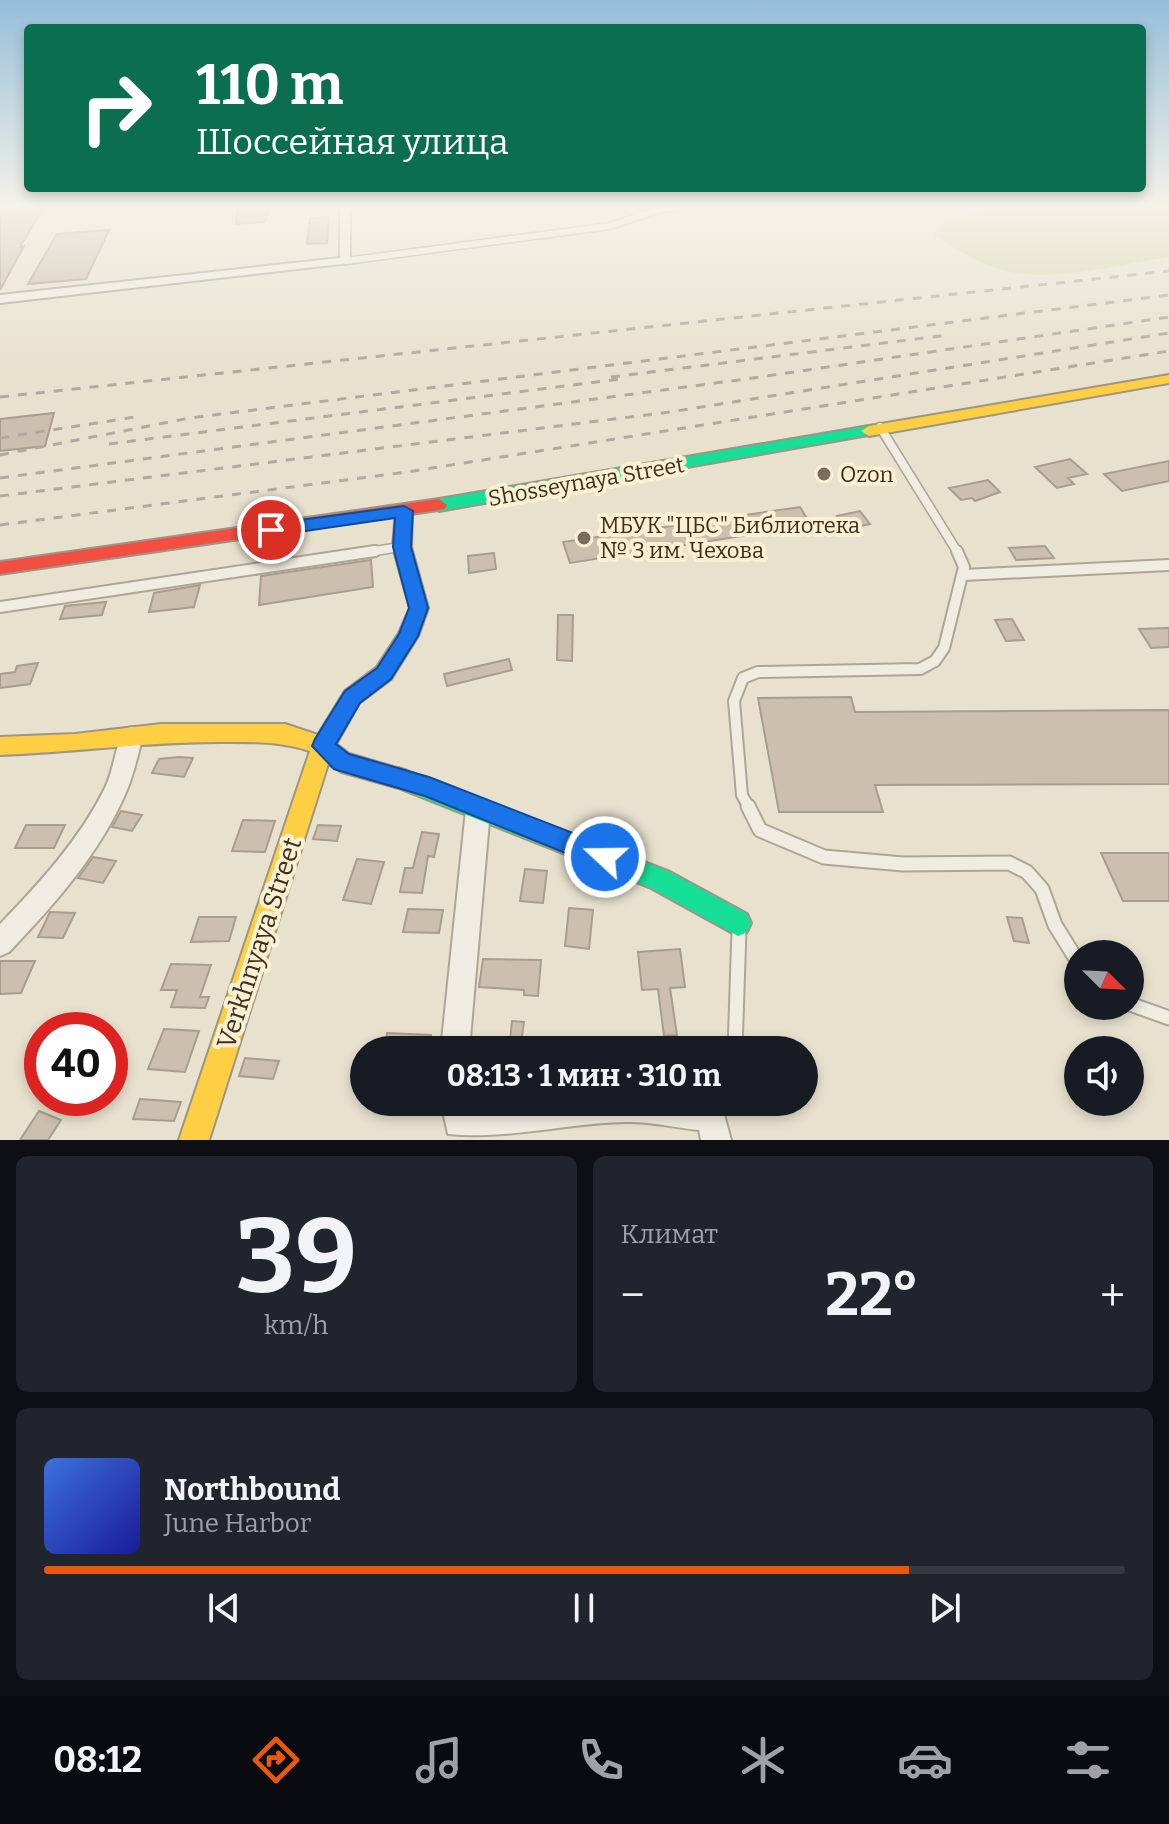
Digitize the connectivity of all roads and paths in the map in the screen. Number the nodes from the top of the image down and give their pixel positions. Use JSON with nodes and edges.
{"nodes":[{"id":1,"x":352,"y":260,"type":"edge"},
{"id":2,"x":346,"y":261,"type":"joint"},
{"id":3,"x":0,"y":299,"type":"edge"},
{"id":4,"x":1169,"y":379,"type":"edge"},
{"id":5,"x":879,"y":427,"type":"junction"},
{"id":6,"x":404,"y":511,"type":"junction"},
{"id":7,"x":402,"y":547,"type":"junction"},
{"id":8,"x":1169,"y":565,"type":"edge"},
{"id":9,"x":0,"y":568,"type":"edge"},
{"id":10,"x":964,"y":575,"type":"junction"},
{"id":11,"x":0,"y":607,"type":"edge"},
{"id":12,"x":132,"y":736,"type":"junction"},
{"id":13,"x":0,"y":746,"type":"edge"},
{"id":14,"x":323,"y":746,"type":"junction"},
{"id":15,"x":478,"y":810,"type":"junction"},
{"id":16,"x":738,"y":923,"type":"joint"},
{"id":17,"x":1064,"y":940,"type":"edge"},
{"id":18,"x":0,"y":943,"type":"edge"},
{"id":19,"x":1144,"y":1009,"type":"edge"},
{"id":20,"x":1169,"y":1018,"type":"edge"},
{"id":21,"x":456,"y":1036,"type":"edge"},
{"id":22,"x":736,"y":1036,"type":"edge"},
{"id":23,"x":458,"y":1116,"type":"edge"},
{"id":24,"x":575,"y":1116,"type":"edge"},
{"id":25,"x":688,"y":1116,"type":"edge"},
{"id":26,"x":716,"y":1120,"type":"edge"},
{"id":27,"x":194,"y":1140,"type":"edge"}],
"edges":[{"from":1,"to":2,"type":"lane"},
{"from":2,"to":3,"type":"street"},
{"from":4,"to":5,"type":"main road","name":"Shosseynaya Street"},
{"from":5,"to":6,"type":"main road","name":"Shosseynaya Street"},
{"from":5,"to":10,"type":"lane"},
{"from":6,"to":7,"type":"main road","name":"Verkhnyaya Street"},
{"from":6,"to":9,"type":"main road","name":"Shosseynaya Street"},
{"from":7,"to":11,"type":"lane"},
{"from":7,"to":14,"type":"main road","name":"Verkhnyaya Street"},
{"from":8,"to":10,"type":"lane"},
{"from":10,"to":17,"type":"lane"},
{"from":12,"to":13,"type":"main road"},
{"from":12,"to":14,"type":"main road"},
{"from":12,"to":18,"type":"street"},
{"from":14,"to":15,"type":"main road"},
{"from":14,"to":27,"type":"main road","name":"Verkhnyaya Street"},
{"from":15,"to":16,"type":"main road"},
{"from":15,"to":21,"type":"street"},
{"from":16,"to":22,"type":"lane"},
{"from":19,"to":20,"type":"lane"},
{"from":23,"to":24,"type":"street"},
{"from":25,"to":26,"type":"street"}]}
